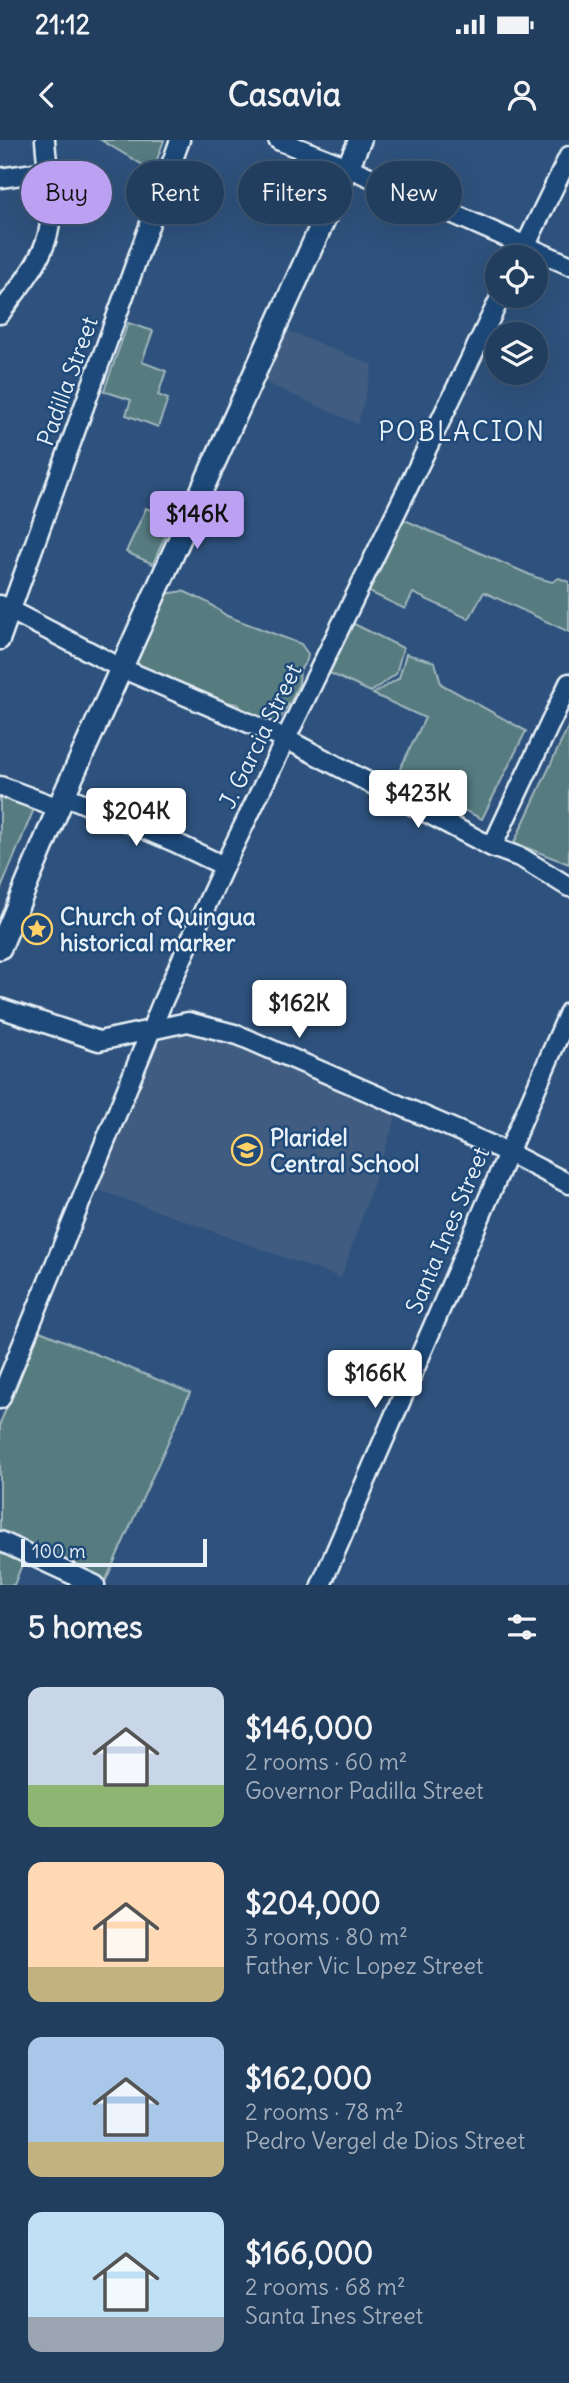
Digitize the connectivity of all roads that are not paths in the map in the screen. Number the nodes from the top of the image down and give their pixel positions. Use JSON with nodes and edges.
{"nodes":[{"id":1,"x":44,"y":140,"type":"edge"},
{"id":2,"x":180,"y":140,"type":"edge"},
{"id":3,"x":278,"y":140,"type":"edge"},
{"id":4,"x":359,"y":140,"type":"edge"},
{"id":5,"x":569,"y":156,"type":"edge"},
{"id":6,"x":47,"y":161,"type":"edge"},
{"id":7,"x":332,"y":161,"type":"edge"},
{"id":8,"x":350,"y":161,"type":"edge"},
{"id":9,"x":352,"y":169,"type":"edge"},
{"id":10,"x":21,"y":174,"type":"edge"},
{"id":11,"x":0,"y":177,"type":"edge"},
{"id":12,"x":49,"y":224,"type":"edge"},
{"id":13,"x":321,"y":224,"type":"edge"},
{"id":14,"x":510,"y":245,"type":"edge"},
{"id":15,"x":526,"y":245,"type":"edge"},
{"id":16,"x":548,"y":259,"type":"edge"},
{"id":17,"x":569,"y":265,"type":"edge"},
{"id":18,"x":495,"y":308,"type":"edge"},
{"id":19,"x":0,"y":314,"type":"edge"},
{"id":20,"x":5,"y":607,"type":"edge"},
{"id":21,"x":0,"y":640,"type":"edge"},
{"id":22,"x":121,"y":668,"type":"junction"},
{"id":23,"x":569,"y":683,"type":"edge"},
{"id":24,"x":286,"y":739,"type":"junction"},
{"id":25,"x":0,"y":786,"type":"edge"},
{"id":26,"x":62,"y":802,"type":"junction"},
{"id":27,"x":492,"y":847,"type":"junction"},
{"id":28,"x":224,"y":866,"type":"junction"},
{"id":29,"x":569,"y":887,"type":"edge"},
{"id":30,"x":0,"y":948,"type":"edge"},
{"id":31,"x":162,"y":1003,"type":"junction"},
{"id":32,"x":0,"y":1008,"type":"edge"},
{"id":33,"x":569,"y":1012,"type":"edge"},
{"id":34,"x":188,"y":1022,"type":"junction"},
{"id":35,"x":152,"y":1028,"type":"junction"},
{"id":36,"x":507,"y":1152,"type":"junction"},
{"id":37,"x":569,"y":1184,"type":"edge"},
{"id":38,"x":0,"y":1399,"type":"edge"},
{"id":39,"x":0,"y":1541,"type":"edge"},
{"id":40,"x":95,"y":1585,"type":"edge"},
{"id":41,"x":321,"y":1585,"type":"edge"}],
"edges":[{"from":1,"to":6,"type":"street"},
{"from":2,"to":20,"type":"street","name":"Padilla Street"},
{"from":3,"to":7,"type":"street"},
{"from":4,"to":8,"type":"main road"},
{"from":5,"to":15,"type":"street"},
{"from":9,"to":14,"type":"street"},
{"from":10,"to":11,"type":"street"},
{"from":12,"to":19,"type":"street"},
{"from":13,"to":22,"type":"main road"},
{"from":16,"to":17,"type":"street"},
{"from":18,"to":24,"type":"street","name":"J. Garcia Street"},
{"from":20,"to":21,"type":"street","name":"Padilla Street"},
{"from":20,"to":22,"type":"street"},
{"from":22,"to":24,"type":"street"},
{"from":22,"to":26,"type":"main road"},
{"from":23,"to":27,"type":"street"},
{"from":24,"to":27,"type":"street"},
{"from":24,"to":28,"type":"street","name":"J. Garcia Street"},
{"from":25,"to":26,"type":"street"},
{"from":26,"to":28,"type":"street"},
{"from":26,"to":30,"type":"main road"},
{"from":27,"to":29,"type":"street"},
{"from":28,"to":31,"type":"street","name":"J. Garcia Street"},
{"from":31,"to":34,"type":"street"},
{"from":31,"to":35,"type":"street","name":"J. Garcia Street"},
{"from":32,"to":35,"type":"street"},
{"from":33,"to":36,"type":"street","name":"Santa Ines Street"},
{"from":34,"to":35,"type":"street"},
{"from":34,"to":36,"type":"street"},
{"from":35,"to":38,"type":"street","name":"J. Garcia Street"},
{"from":36,"to":37,"type":"street"},
{"from":36,"to":41,"type":"street","name":"Santa Ines Street"},
{"from":39,"to":40,"type":"street"}]}
